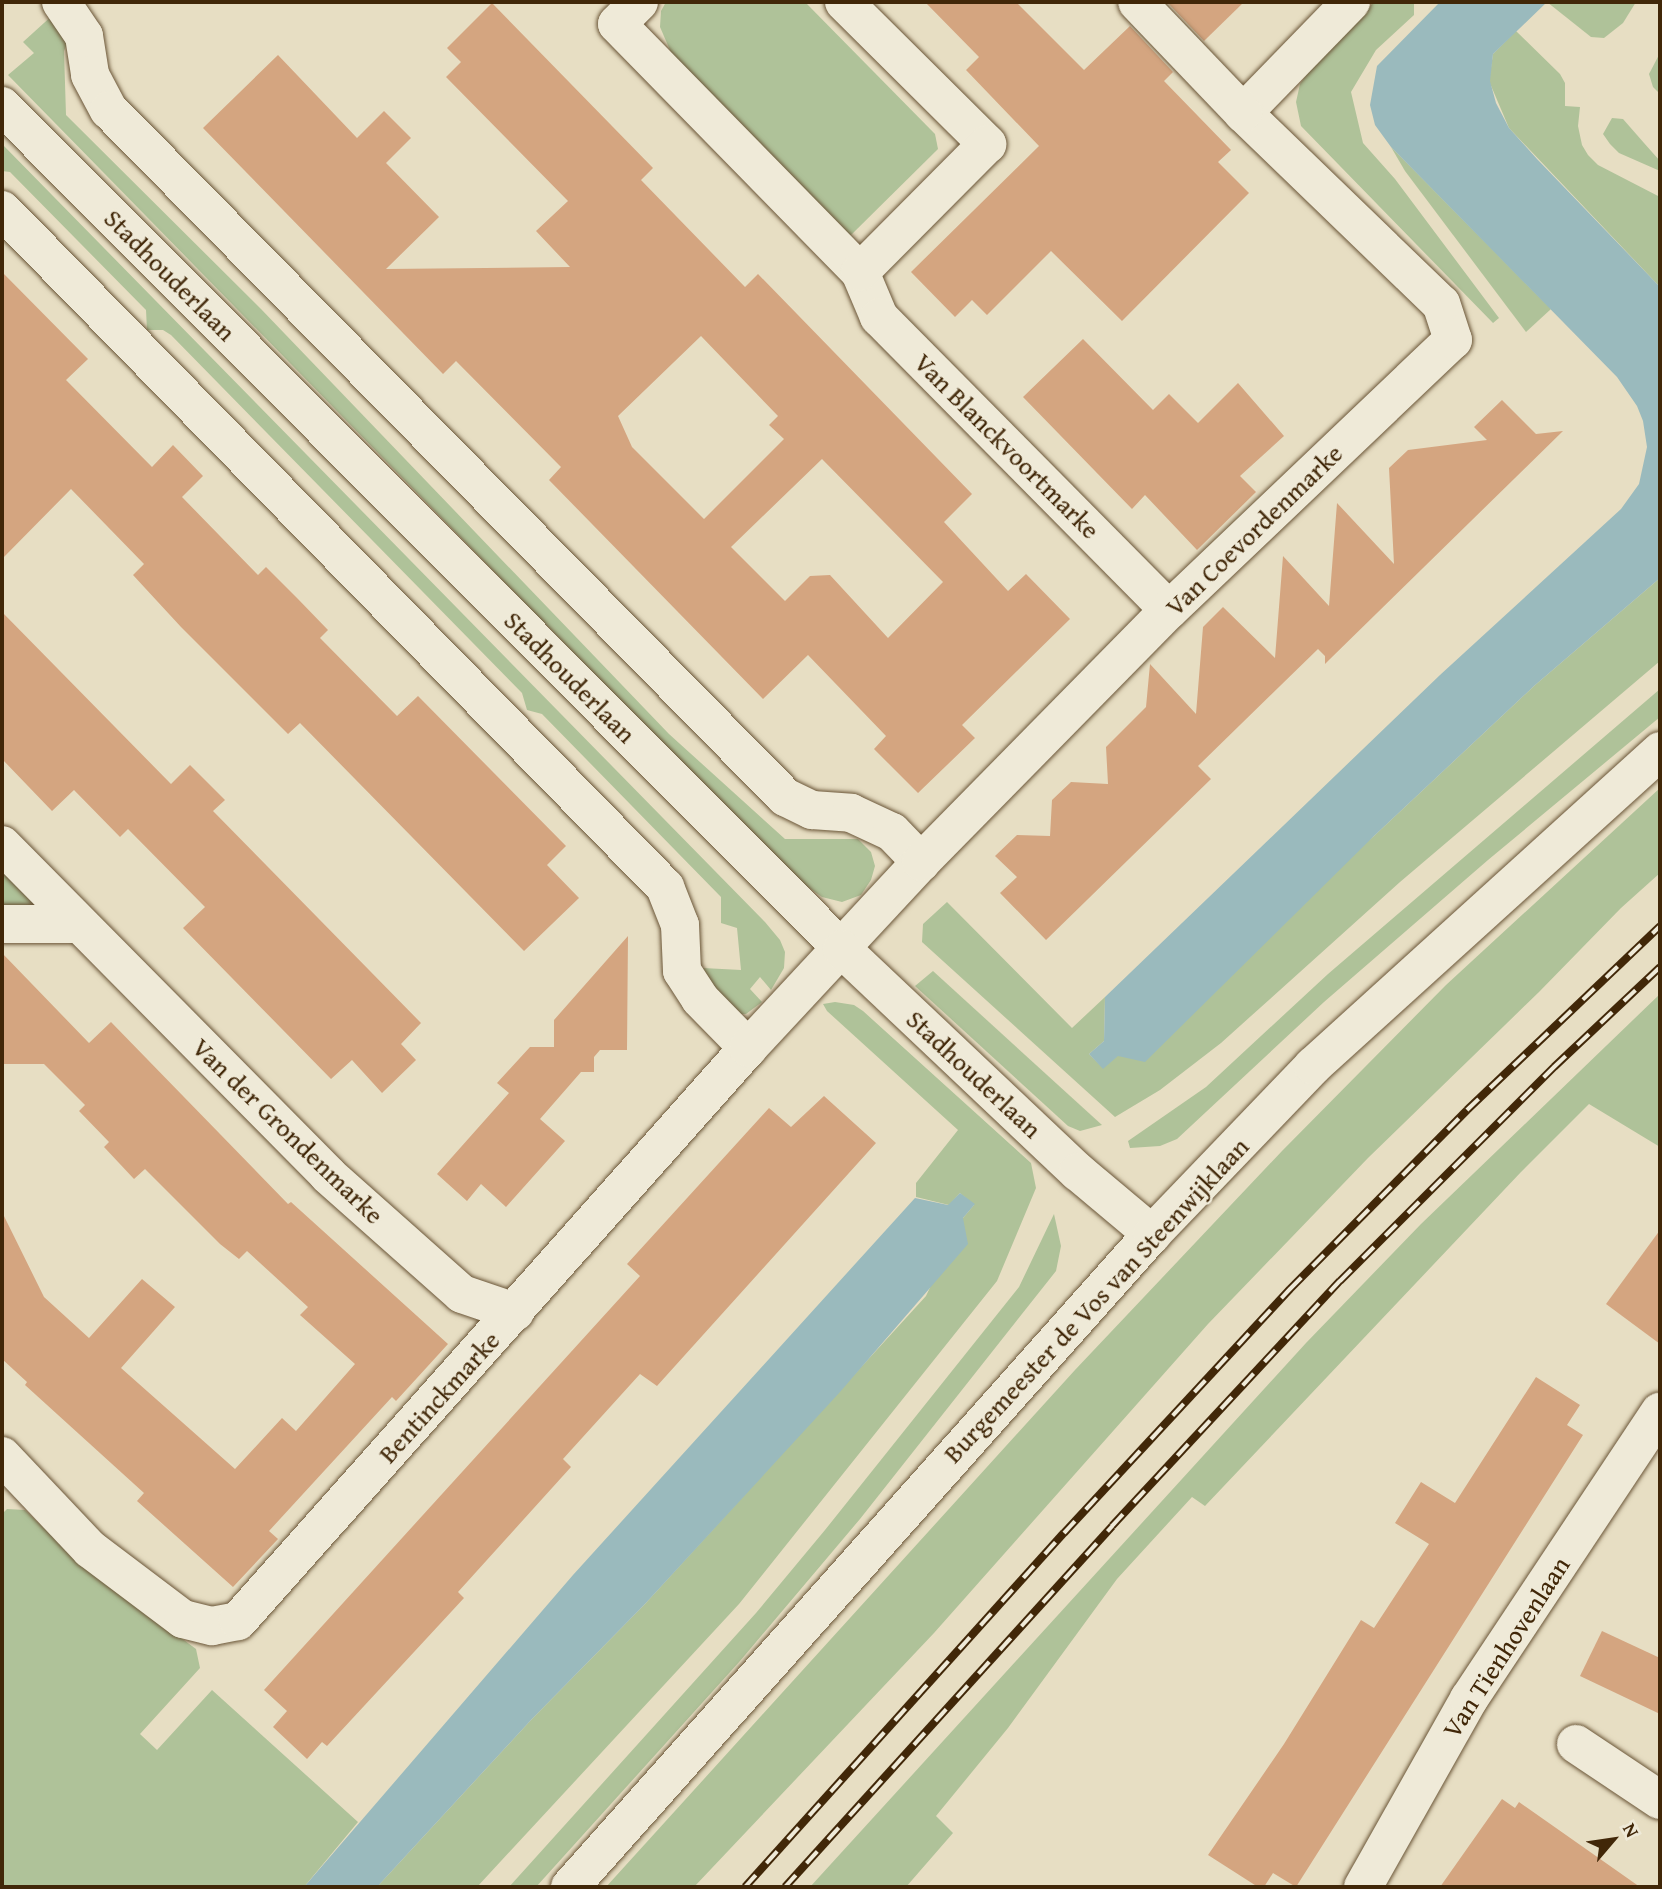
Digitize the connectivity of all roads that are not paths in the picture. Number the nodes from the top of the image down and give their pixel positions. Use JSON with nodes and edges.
{"nodes":[{"id":1,"x":61,"y":2,"type":"edge"},
{"id":2,"x":639,"y":2,"type":"edge"},
{"id":3,"x":844,"y":2,"type":"edge"},
{"id":4,"x":1137,"y":2,"type":"edge"},
{"id":5,"x":1351,"y":2,"type":"edge"},
{"id":6,"x":2,"y":106,"type":"edge"},
{"id":7,"x":1243,"y":113,"type":"junction"},
{"id":8,"x":2,"y":210,"type":"edge"},
{"id":9,"x":860,"y":272,"type":"junction"},
{"id":10,"x":1169,"y":610,"type":"junction"},
{"id":11,"x":1660,"y":751,"type":"edge"},
{"id":12,"x":2,"y":845,"type":"edge"},
{"id":13,"x":921,"y":862,"type":"junction"},
{"id":14,"x":77,"y":924,"type":"junction"},
{"id":15,"x":2,"y":925,"type":"edge"},
{"id":16,"x":842,"y":949,"type":"junction"},
{"id":17,"x":748,"y":1048,"type":"junction"},
{"id":18,"x":1152,"y":1234,"type":"junction"},
{"id":19,"x":515,"y":1312,"type":"junction"},
{"id":20,"x":1660,"y":1412,"type":"edge"},
{"id":21,"x":2,"y":1456,"type":"edge"},
{"id":22,"x":1576,"y":1744,"type":"dead end"},
{"id":23,"x":1660,"y":1800,"type":"edge"},
{"id":24,"x":570,"y":1887,"type":"edge"},
{"id":25,"x":1363,"y":1887,"type":"edge"}],
"edges":[{"from":1,"to":13,"type":"street"},
{"from":2,"to":9,"type":"street","name":"Van Blanckvoortmarke"},
{"from":3,"to":9,"type":"street"},
{"from":4,"to":7,"type":"street","name":"Van Coevordenmarke"},
{"from":5,"to":7,"type":"street"},
{"from":6,"to":16,"type":"street","name":"Stadhouderlaan"},
{"from":7,"to":10,"type":"street","name":"Van Coevordenmarke"},
{"from":8,"to":17,"type":"street"},
{"from":9,"to":10,"type":"street","name":"Van Blanckvoortmarke"},
{"from":10,"to":13,"type":"street","name":"Van Coevordenmarke"},
{"from":11,"to":18,"type":"street","name":"Burgemeester de Vos van Steenwijklaan"},
{"from":12,"to":14,"type":"street","name":"Van der Grondenmarke"},
{"from":13,"to":16,"type":"street","name":"Van Coevordenmarke"},
{"from":14,"to":15,"type":"street"},
{"from":14,"to":19,"type":"street","name":"Van der Grondenmarke"},
{"from":16,"to":17,"type":"street","name":"Bentinckmarke"},
{"from":16,"to":18,"type":"street","name":"Stadhouderlaan"},
{"from":17,"to":19,"type":"street","name":"Bentinckmarke"},
{"from":18,"to":24,"type":"street","name":"Burgemeester de Vos van Steenwijklaan"},
{"from":19,"to":21,"type":"street","name":"Bentinckmarke"},
{"from":20,"to":25,"type":"street","name":"Van Tienhovenlaan"},
{"from":22,"to":23,"type":"street"}]}
